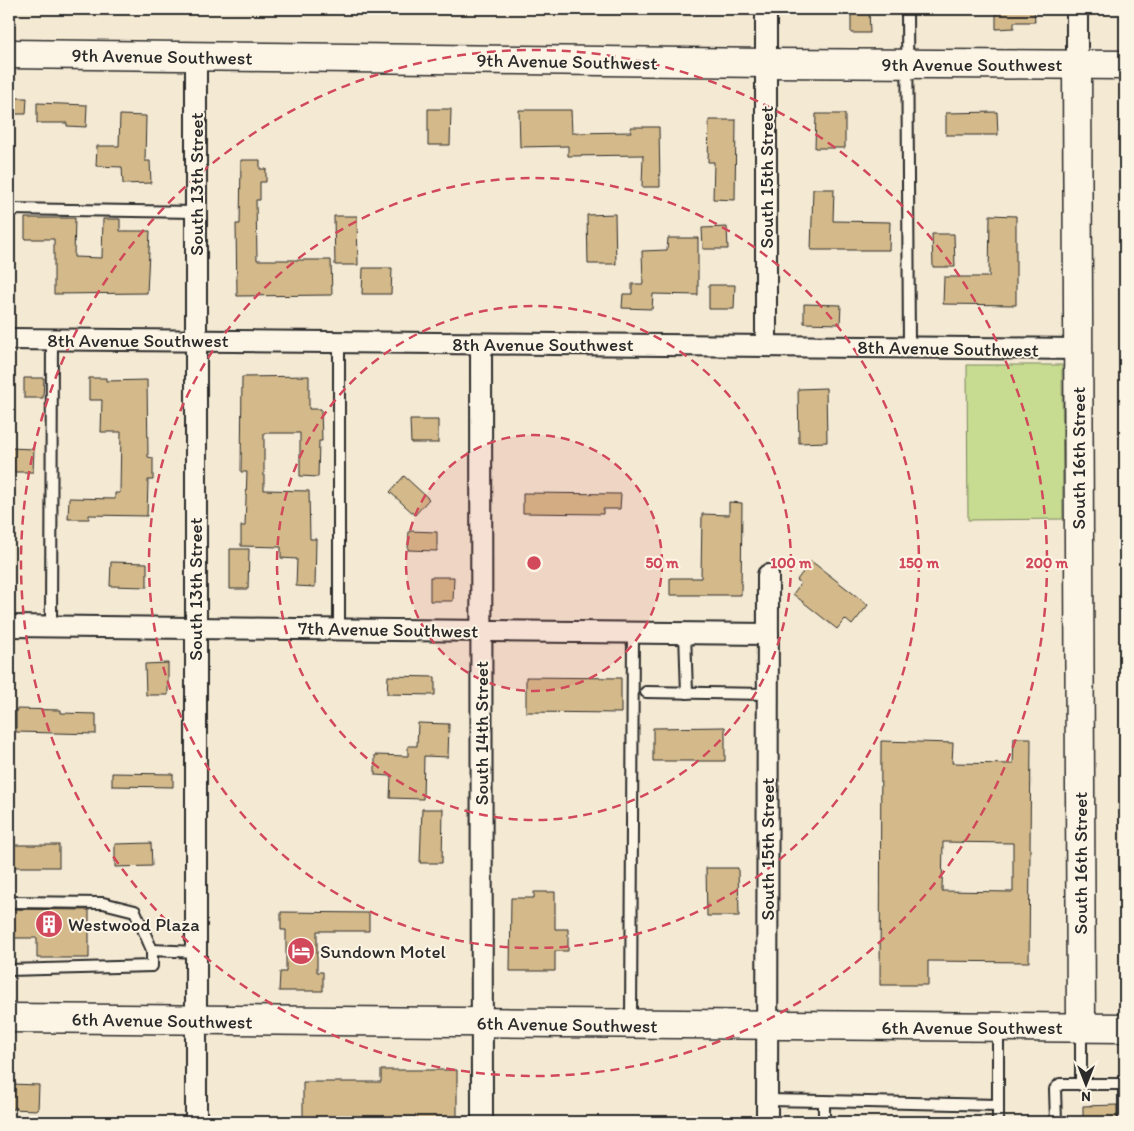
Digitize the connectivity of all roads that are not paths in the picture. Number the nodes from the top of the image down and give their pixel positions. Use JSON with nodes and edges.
{"nodes":[{"id":1,"x":766,"y":9,"type":"edge"},
{"id":2,"x":908,"y":9,"type":"edge"},
{"id":3,"x":1077,"y":9,"type":"edge"},
{"id":4,"x":9,"y":54,"type":"edge"},
{"id":5,"x":196,"y":56,"type":"junction"},
{"id":6,"x":766,"y":63,"type":"junction"},
{"id":7,"x":908,"y":64,"type":"junction"},
{"id":8,"x":1077,"y":64,"type":"junction"},
{"id":9,"x":1125,"y":65,"type":"edge"},
{"id":10,"x":9,"y":209,"type":"edge"},
{"id":11,"x":195,"y":212,"type":"junction"},
{"id":12,"x":9,"y":339,"type":"edge"},
{"id":13,"x":52,"y":340,"type":"junction"},
{"id":14,"x":195,"y":341,"type":"junction"},
{"id":15,"x":339,"y":342,"type":"junction"},
{"id":16,"x":481,"y":344,"type":"junction"},
{"id":17,"x":766,"y":346,"type":"junction"},
{"id":18,"x":909,"y":348,"type":"junction"},
{"id":19,"x":1078,"y":349,"type":"junction"},
{"id":20,"x":768,"y":575,"type":"dead end"},
{"id":21,"x":9,"y":626,"type":"edge"},
{"id":22,"x":51,"y":626,"type":"junction"},
{"id":23,"x":195,"y":626,"type":"junction"},
{"id":24,"x":339,"y":628,"type":"junction"},
{"id":25,"x":481,"y":630,"type":"junction"},
{"id":26,"x":633,"y":632,"type":"junction"},
{"id":27,"x":685,"y":633,"type":"junction"},
{"id":28,"x":768,"y":634,"type":"junction"},
{"id":29,"x":646,"y":692,"type":"dead end"},
{"id":30,"x":687,"y":693,"type":"junction"},
{"id":31,"x":767,"y":694,"type":"junction"},
{"id":32,"x":9,"y":902,"type":"edge"},
{"id":33,"x":152,"y":950,"type":"junction"},
{"id":34,"x":196,"y":952,"type":"junction"},
{"id":35,"x":9,"y":970,"type":"edge"},
{"id":36,"x":9,"y":1018,"type":"edge"},
{"id":37,"x":196,"y":1021,"type":"junction"},
{"id":38,"x":482,"y":1023,"type":"junction"},
{"id":39,"x":631,"y":1025,"type":"junction"},
{"id":40,"x":766,"y":1026,"type":"junction"},
{"id":41,"x":998,"y":1027,"type":"junction"},
{"id":42,"x":1081,"y":1028,"type":"junction"},
{"id":43,"x":1125,"y":1028,"type":"edge"},
{"id":44,"x":1125,"y":1084,"type":"edge"},
{"id":45,"x":1081,"y":1085,"type":"junction"},
{"id":46,"x":767,"y":1100,"type":"junction"},
{"id":47,"x":824,"y":1101,"type":"junction"},
{"id":48,"x":998,"y":1105,"type":"junction"},
{"id":49,"x":196,"y":1122,"type":"edge"},
{"id":50,"x":482,"y":1122,"type":"edge"},
{"id":51,"x":767,"y":1122,"type":"edge"},
{"id":52,"x":824,"y":1122,"type":"edge"},
{"id":53,"x":998,"y":1122,"type":"edge"},
{"id":54,"x":1056,"y":1122,"type":"edge"},
{"id":55,"x":1124,"y":1122,"type":"edge"}],
"edges":[{"from":1,"to":6,"type":"street","name":"South 15th Street"},
{"from":2,"to":7,"type":"lane"},
{"from":3,"to":8,"type":"street","name":"South 16th Street"},
{"from":4,"to":5,"type":"main road","name":"9th Avenue Southwest"},
{"from":5,"to":6,"type":"main road","name":"9th Avenue Southwest"},
{"from":5,"to":11,"type":"street","name":"South 13th Street"},
{"from":6,"to":7,"type":"main road","name":"9th Avenue Southwest"},
{"from":6,"to":17,"type":"street","name":"South 15th Street"},
{"from":7,"to":8,"type":"main road","name":"9th Avenue Southwest"},
{"from":7,"to":18,"type":"lane"},
{"from":8,"to":9,"type":"main road","name":"9th Avenue Southwest"},
{"from":8,"to":19,"type":"main road","name":"South 16th Street"},
{"from":10,"to":11,"type":"lane"},
{"from":11,"to":14,"type":"street","name":"South 13th Street"},
{"from":12,"to":13,"type":"street","name":"8th Avenue Southwest"},
{"from":13,"to":14,"type":"street","name":"8th Avenue Southwest"},
{"from":13,"to":22,"type":"lane"},
{"from":14,"to":15,"type":"street","name":"8th Avenue Southwest"},
{"from":14,"to":23,"type":"street","name":"South 13th Street"},
{"from":15,"to":16,"type":"street","name":"8th Avenue Southwest"},
{"from":15,"to":24,"type":"lane"},
{"from":16,"to":17,"type":"street","name":"8th Avenue Southwest"},
{"from":16,"to":25,"type":"street","name":"South 14th Street"},
{"from":17,"to":18,"type":"street","name":"8th Avenue Southwest"},
{"from":18,"to":19,"type":"street","name":"8th Avenue Southwest"},
{"from":19,"to":42,"type":"main road","name":"South 16th Street"},
{"from":20,"to":28,"type":"street","name":"South 15th Street"},
{"from":21,"to":22,"type":"street","name":"7th Avenue Southwest"},
{"from":22,"to":23,"type":"street","name":"7th Avenue Southwest"},
{"from":23,"to":24,"type":"street","name":"7th Avenue Southwest"},
{"from":23,"to":34,"type":"street","name":"South 13th Street"},
{"from":24,"to":25,"type":"street","name":"7th Avenue Southwest"},
{"from":25,"to":26,"type":"street","name":"7th Avenue Southwest"},
{"from":25,"to":38,"type":"street","name":"South 14th Street"},
{"from":26,"to":27,"type":"street","name":"7th Avenue Southwest"},
{"from":26,"to":39,"type":"lane"},
{"from":27,"to":28,"type":"street","name":"7th Avenue Southwest"},
{"from":27,"to":30,"type":"lane"},
{"from":28,"to":31,"type":"street","name":"South 15th Street"},
{"from":29,"to":30,"type":"lane"},
{"from":30,"to":31,"type":"lane"},
{"from":31,"to":40,"type":"street","name":"South 15th Street"},
{"from":32,"to":33,"type":"lane"},
{"from":33,"to":34,"type":"lane"},
{"from":33,"to":35,"type":"lane"},
{"from":34,"to":37,"type":"street","name":"South 13th Street"},
{"from":36,"to":37,"type":"main road","name":"6th Avenue Southwest"},
{"from":37,"to":38,"type":"main road","name":"6th Avenue Southwest"},
{"from":37,"to":49,"type":"street","name":"South 13th Street"},
{"from":38,"to":39,"type":"main road","name":"6th Avenue Southwest"},
{"from":38,"to":50,"type":"street","name":"South 14th Street"},
{"from":39,"to":40,"type":"main road","name":"6th Avenue Southwest"},
{"from":40,"to":41,"type":"main road","name":"6th Avenue Southwest"},
{"from":40,"to":46,"type":"street","name":"South 15th Street"},
{"from":41,"to":42,"type":"main road","name":"6th Avenue Southwest"},
{"from":41,"to":48,"type":"lane"},
{"from":42,"to":43,"type":"main road","name":"6th Avenue Southwest"},
{"from":42,"to":45,"type":"lane"},
{"from":44,"to":45,"type":"lane"},
{"from":44,"to":55,"type":"lane"},
{"from":45,"to":54,"type":"lane"},
{"from":46,"to":47,"type":"lane"},
{"from":46,"to":51,"type":"street","name":"South 15th Street"},
{"from":47,"to":48,"type":"lane"},
{"from":47,"to":52,"type":"lane"},
{"from":48,"to":53,"type":"lane"}]}
